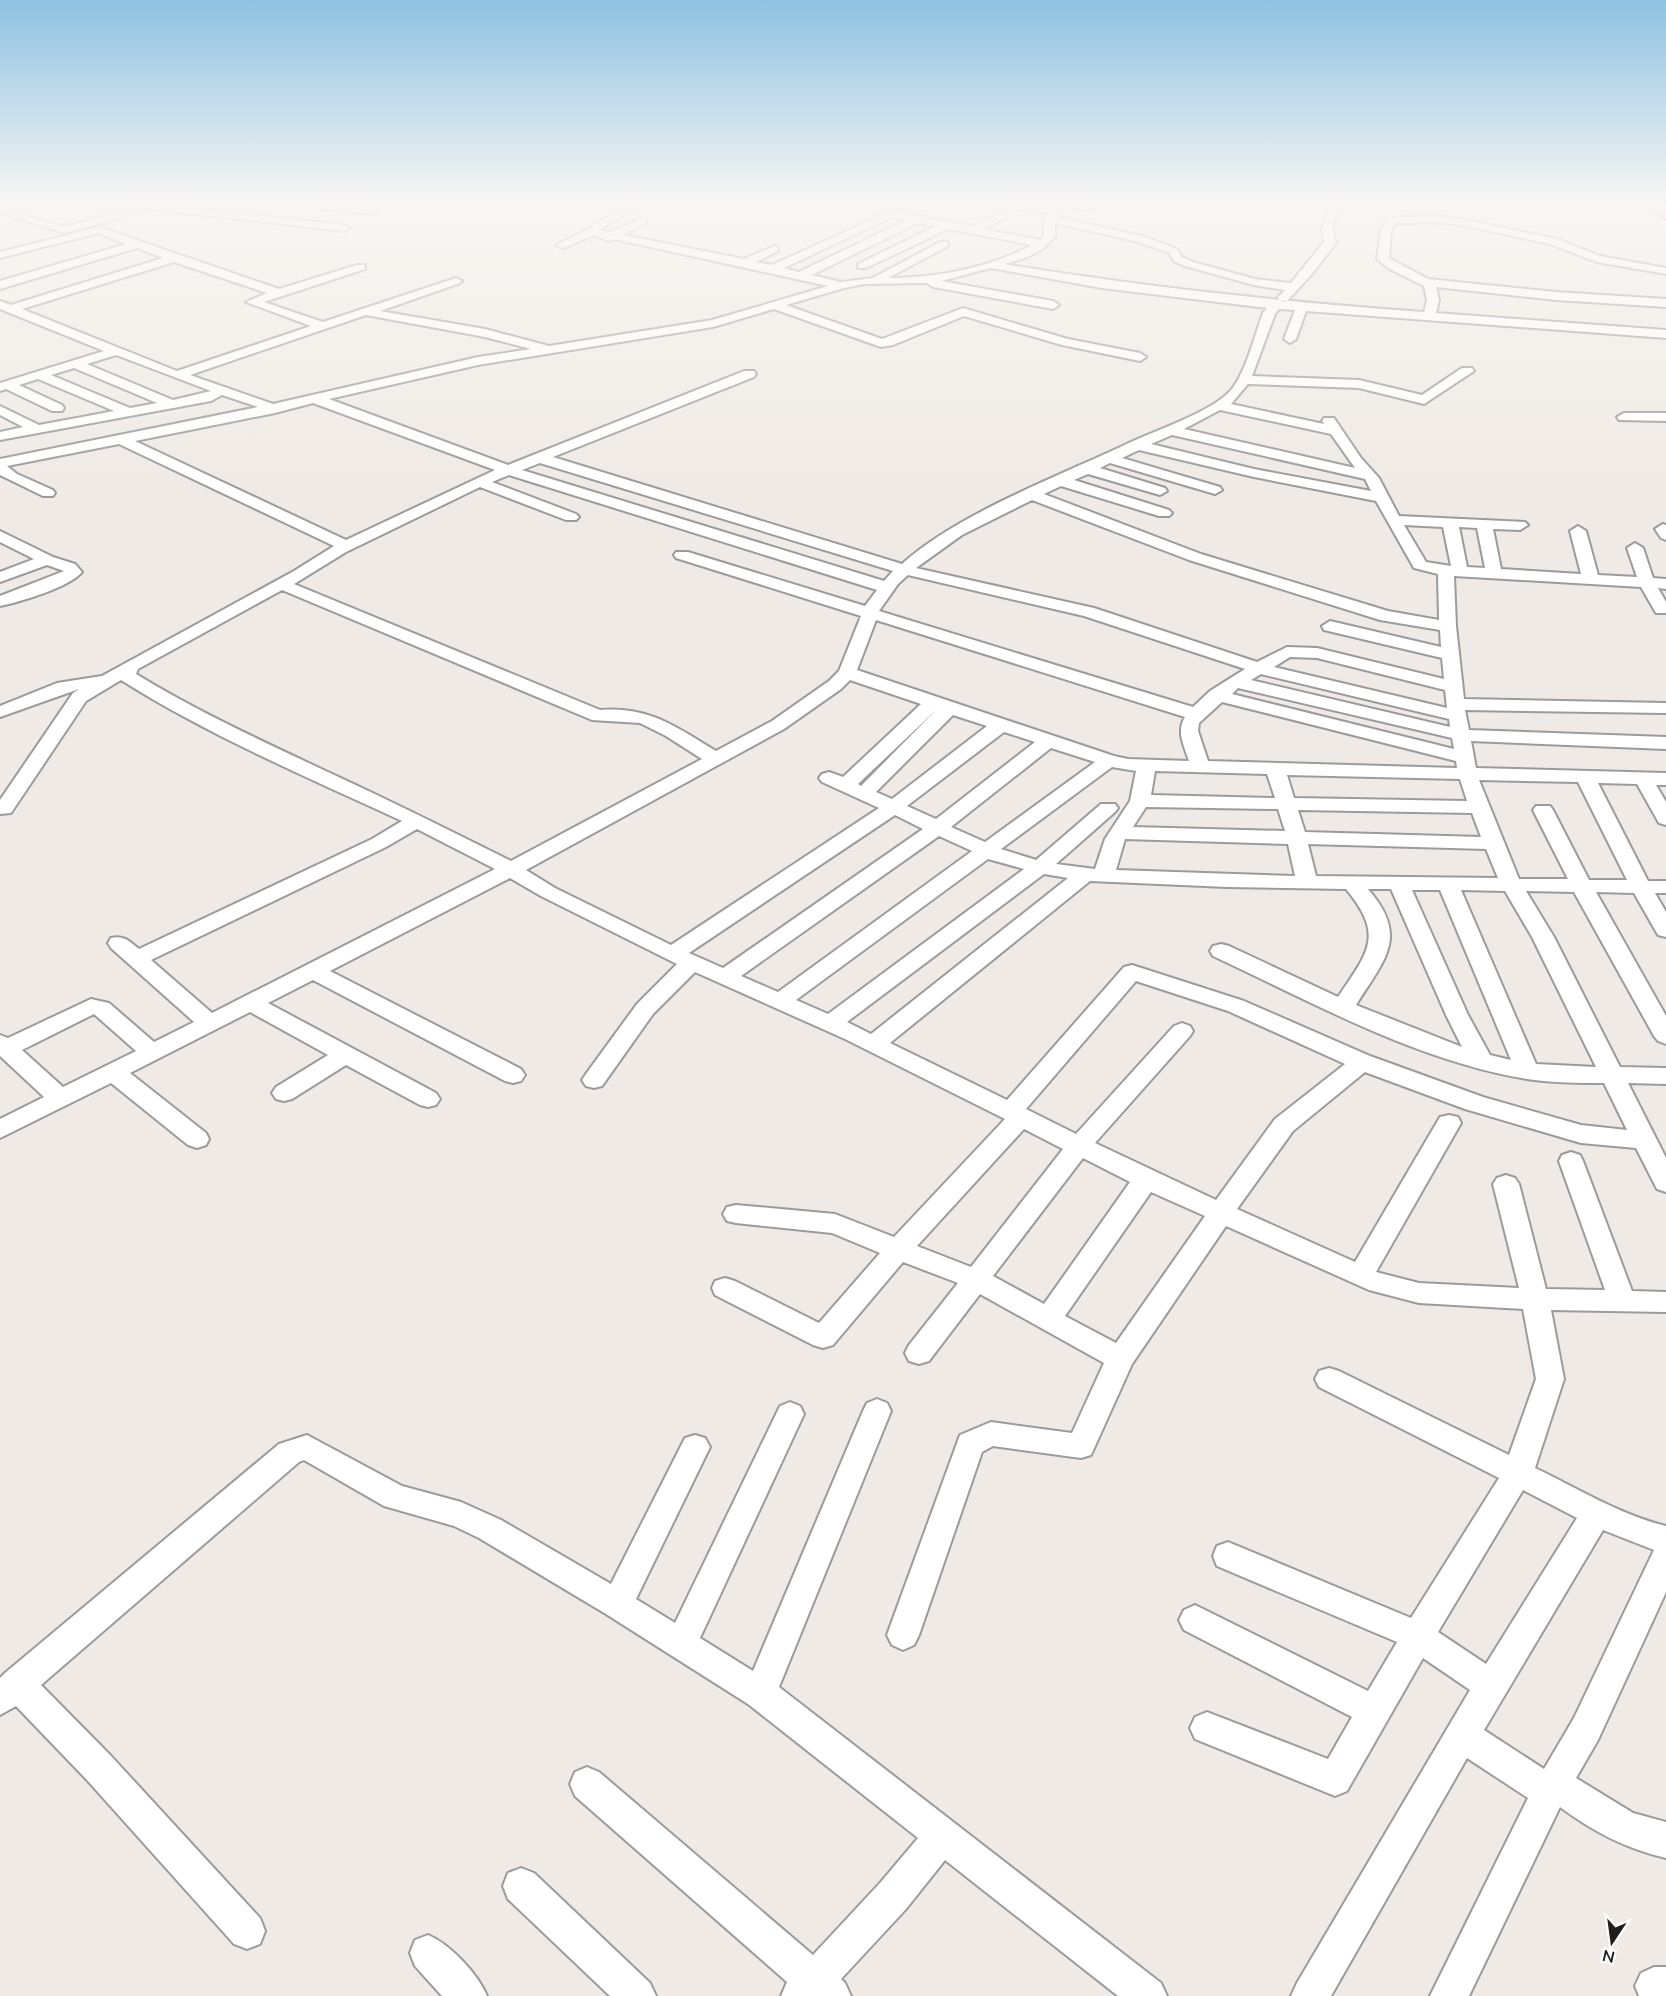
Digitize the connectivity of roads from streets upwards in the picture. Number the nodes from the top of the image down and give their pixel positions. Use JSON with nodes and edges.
{"nodes":[{"id":1,"x":32,"y":299,"type":"edge"},
{"id":2,"x":263,"y":299,"type":"edge"},
{"id":3,"x":400,"y":299,"type":"edge"},
{"id":4,"x":791,"y":299,"type":"edge"},
{"id":5,"x":1021,"y":299,"type":"edge"},
{"id":6,"x":1228,"y":299,"type":"edge"},
{"id":7,"x":1282,"y":299,"type":"edge"},
{"id":8,"x":1431,"y":299,"type":"edge"},
{"id":9,"x":1611,"y":299,"type":"edge"},
{"id":10,"x":1666,"y":303,"type":"edge"},
{"id":11,"x":774,"y":304,"type":"junction"},
{"id":12,"x":1053,"y":305,"type":"dead end"},
{"id":13,"x":1278,"y":305,"type":"junction"},
{"id":14,"x":1302,"y":306,"type":"junction"},
{"id":15,"x":5,"y":307,"type":"edge"},
{"id":16,"x":417,"y":310,"type":"dead end"},
{"id":17,"x":363,"y":311,"type":"junction"},
{"id":18,"x":397,"y":317,"type":"junction"},
{"id":19,"x":1429,"y":317,"type":"junction"},
{"id":20,"x":943,"y":320,"type":"junction"},
{"id":21,"x":321,"y":325,"type":"junction"},
{"id":22,"x":975,"y":330,"type":"dead end"},
{"id":23,"x":1666,"y":334,"type":"edge"},
{"id":24,"x":1290,"y":339,"type":"dead end"},
{"id":25,"x":96,"y":344,"type":"junction"},
{"id":26,"x":1040,"y":348,"type":"dead end"},
{"id":27,"x":548,"y":349,"type":"junction"},
{"id":28,"x":117,"y":351,"type":"junction"},
{"id":29,"x":1140,"y":357,"type":"dead end"},
{"id":30,"x":68,"y":358,"type":"junction"},
{"id":31,"x":1106,"y":364,"type":"dead end"},
{"id":32,"x":1467,"y":371,"type":"dead end"},
{"id":33,"x":749,"y":374,"type":"dead end"},
{"id":34,"x":39,"y":375,"type":"junction"},
{"id":35,"x":177,"y":375,"type":"junction"},
{"id":36,"x":1244,"y":380,"type":"junction"},
{"id":37,"x":3,"y":386,"type":"edge"},
{"id":38,"x":222,"y":389,"type":"junction"},
{"id":39,"x":318,"y":400,"type":"junction"},
{"id":40,"x":171,"y":404,"type":"junction"},
{"id":41,"x":1219,"y":406,"type":"junction"},
{"id":42,"x":57,"y":408,"type":"dead end"},
{"id":43,"x":275,"y":409,"type":"junction"},
{"id":44,"x":0,"y":410,"type":"edge"},
{"id":45,"x":128,"y":412,"type":"junction"},
{"id":46,"x":1624,"y":417,"type":"dead end"},
{"id":47,"x":1666,"y":417,"type":"edge"},
{"id":48,"x":36,"y":429,"type":"junction"},
{"id":49,"x":1170,"y":430,"type":"junction"},
{"id":50,"x":0,"y":436,"type":"edge"},
{"id":51,"x":123,"y":441,"type":"junction"},
{"id":52,"x":1136,"y":445,"type":"junction"},
{"id":53,"x":540,"y":458,"type":"junction"},
{"id":54,"x":1108,"y":458,"type":"junction"},
{"id":55,"x":0,"y":463,"type":"edge"},
{"id":56,"x":0,"y":468,"type":"edge"},
{"id":57,"x":1087,"y":469,"type":"junction"},
{"id":58,"x":510,"y":471,"type":"junction"},
{"id":59,"x":1370,"y":476,"type":"junction"},
{"id":60,"x":1061,"y":481,"type":"junction"},
{"id":61,"x":479,"y":482,"type":"junction"},
{"id":62,"x":1215,"y":490,"type":"dead end"},
{"id":63,"x":1160,"y":491,"type":"dead end"},
{"id":64,"x":48,"y":493,"type":"dead end"},
{"id":65,"x":1031,"y":494,"type":"junction"},
{"id":66,"x":1382,"y":498,"type":"junction"},
{"id":67,"x":1164,"y":513,"type":"dead end"},
{"id":68,"x":571,"y":517,"type":"dead end"},
{"id":69,"x":1394,"y":520,"type":"junction"},
{"id":70,"x":1450,"y":523,"type":"junction"},
{"id":71,"x":1485,"y":524,"type":"junction"},
{"id":72,"x":1520,"y":525,"type":"dead end"},
{"id":73,"x":1578,"y":531,"type":"dead end"},
{"id":74,"x":0,"y":536,"type":"edge"},
{"id":75,"x":22,"y":547,"type":"junction"},
{"id":76,"x":343,"y":548,"type":"junction"},
{"id":77,"x":1635,"y":548,"type":"dead end"},
{"id":78,"x":0,"y":555,"type":"edge"},
{"id":79,"x":682,"y":555,"type":"dead end"},
{"id":80,"x":47,"y":560,"type":"junction"},
{"id":81,"x":905,"y":570,"type":"junction"},
{"id":82,"x":1453,"y":571,"type":"junction"},
{"id":83,"x":1494,"y":574,"type":"junction"},
{"id":84,"x":0,"y":577,"type":"edge"},
{"id":85,"x":1591,"y":580,"type":"junction"},
{"id":86,"x":1647,"y":583,"type":"junction"},
{"id":87,"x":281,"y":584,"type":"junction"},
{"id":88,"x":1666,"y":584,"type":"edge"},
{"id":89,"x":889,"y":588,"type":"junction"},
{"id":90,"x":0,"y":600,"type":"edge"},
{"id":91,"x":1662,"y":609,"type":"dead end"},
{"id":92,"x":869,"y":614,"type":"junction"},
{"id":93,"x":1330,"y":626,"type":"dead end"},
{"id":94,"x":1448,"y":626,"type":"junction"},
{"id":95,"x":1452,"y":656,"type":"junction"},
{"id":96,"x":1258,"y":668,"type":"junction"},
{"id":97,"x":847,"y":673,"type":"junction"},
{"id":98,"x":120,"y":674,"type":"junction"},
{"id":99,"x":1235,"y":682,"type":"junction"},
{"id":100,"x":1216,"y":695,"type":"junction"},
{"id":101,"x":942,"y":705,"type":"junction"},
{"id":102,"x":1666,"y":708,"type":"edge"},
{"id":103,"x":1457,"y":711,"type":"junction"},
{"id":104,"x":0,"y":712,"type":"edge"},
{"id":105,"x":1196,"y":714,"type":"junction"},
{"id":106,"x":1002,"y":724,"type":"junction"},
{"id":107,"x":1049,"y":740,"type":"junction"},
{"id":108,"x":1666,"y":743,"type":"edge"},
{"id":109,"x":714,"y":758,"type":"junction"},
{"id":110,"x":1108,"y":761,"type":"junction"},
{"id":111,"x":1466,"y":764,"type":"junction"},
{"id":112,"x":1146,"y":766,"type":"junction"},
{"id":113,"x":1200,"y":767,"type":"junction"},
{"id":114,"x":1275,"y":768,"type":"junction"},
{"id":115,"x":1585,"y":777,"type":"junction"},
{"id":116,"x":1643,"y":778,"type":"junction"},
{"id":117,"x":1666,"y":778,"type":"edge"},
{"id":118,"x":1140,"y":801,"type":"junction"},
{"id":119,"x":1287,"y":804,"type":"junction"},
{"id":120,"x":894,"y":807,"type":"junction"},
{"id":121,"x":1479,"y":807,"type":"junction"},
{"id":122,"x":1108,"y":808,"type":"dead end"},
{"id":123,"x":4,"y":809,"type":"dead end"},
{"id":124,"x":1543,"y":810,"type":"dead end"},
{"id":125,"x":1666,"y":819,"type":"edge"},
{"id":126,"x":417,"y":821,"type":"junction"},
{"id":127,"x":937,"y":828,"type":"junction"},
{"id":128,"x":1119,"y":833,"type":"junction"},
{"id":129,"x":1297,"y":838,"type":"junction"},
{"id":130,"x":1495,"y":843,"type":"junction"},
{"id":131,"x":985,"y":849,"type":"junction"},
{"id":132,"x":1040,"y":867,"type":"junction"},
{"id":133,"x":510,"y":869,"type":"junction"},
{"id":134,"x":1095,"y":875,"type":"junction"},
{"id":135,"x":1307,"y":882,"type":"junction"},
{"id":136,"x":1351,"y":882,"type":"junction"},
{"id":137,"x":1399,"y":883,"type":"junction"},
{"id":138,"x":1448,"y":883,"type":"junction"},
{"id":139,"x":1511,"y":884,"type":"junction"},
{"id":140,"x":1581,"y":885,"type":"junction"},
{"id":141,"x":1640,"y":886,"type":"junction"},
{"id":142,"x":1666,"y":887,"type":"edge"},
{"id":143,"x":1666,"y":930,"type":"edge"},
{"id":144,"x":119,"y":943,"type":"dead end"},
{"id":145,"x":1221,"y":951,"type":"dead end"},
{"id":146,"x":137,"y":958,"type":"junction"},
{"id":147,"x":682,"y":958,"type":"junction"},
{"id":148,"x":314,"y":972,"type":"junction"},
{"id":149,"x":723,"y":978,"type":"junction"},
{"id":150,"x":779,"y":1002,"type":"junction"},
{"id":151,"x":251,"y":1003,"type":"junction"},
{"id":152,"x":1342,"y":1007,"type":"junction"},
{"id":153,"x":209,"y":1023,"type":"junction"},
{"id":154,"x":830,"y":1024,"type":"junction"},
{"id":155,"x":1182,"y":1031,"type":"dead end"},
{"id":156,"x":1666,"y":1036,"type":"edge"},
{"id":157,"x":873,"y":1044,"type":"junction"},
{"id":158,"x":3,"y":1045,"type":"edge"},
{"id":159,"x":152,"y":1052,"type":"junction"},
{"id":160,"x":345,"y":1054,"type":"junction"},
{"id":161,"x":1362,"y":1062,"type":"junction"},
{"id":162,"x":1482,"y":1062,"type":"junction"},
{"id":163,"x":1527,"y":1071,"type":"junction"},
{"id":164,"x":114,"y":1073,"type":"junction"},
{"id":165,"x":1612,"y":1074,"type":"junction"},
{"id":166,"x":513,"y":1075,"type":"dead end"},
{"id":167,"x":1666,"y":1076,"type":"edge"},
{"id":168,"x":594,"y":1080,"type":"dead end"},
{"id":169,"x":284,"y":1093,"type":"dead end"},
{"id":170,"x":60,"y":1098,"type":"junction"},
{"id":171,"x":428,"y":1099,"type":"dead end"},
{"id":172,"x":1015,"y":1115,"type":"junction"},
{"id":173,"x":1449,"y":1123,"type":"dead end"},
{"id":174,"x":0,"y":1129,"type":"edge"},
{"id":175,"x":197,"y":1139,"type":"dead end"},
{"id":176,"x":1645,"y":1140,"type":"junction"},
{"id":177,"x":1078,"y":1146,"type":"junction"},
{"id":178,"x":1571,"y":1161,"type":"dead end"},
{"id":179,"x":1146,"y":1179,"type":"junction"},
{"id":180,"x":1666,"y":1183,"type":"edge"},
{"id":181,"x":1506,"y":1184,"type":"dead end"},
{"id":182,"x":736,"y":1214,"type":"dead end"},
{"id":183,"x":1221,"y":1215,"type":"junction"},
{"id":184,"x":898,"y":1250,"type":"junction"},
{"id":185,"x":1360,"y":1276,"type":"junction"},
{"id":186,"x":977,"y":1280,"type":"junction"},
{"id":187,"x":725,"y":1288,"type":"dead end"},
{"id":188,"x":1535,"y":1299,"type":"junction"},
{"id":189,"x":1622,"y":1300,"type":"junction"},
{"id":190,"x":1666,"y":1302,"type":"edge"},
{"id":191,"x":1054,"y":1310,"type":"dead end"},
{"id":192,"x":919,"y":1353,"type":"dead end"},
{"id":193,"x":1120,"y":1359,"type":"junction"},
{"id":194,"x":1329,"y":1379,"type":"dead end"},
{"id":195,"x":877,"y":1411,"type":"dead end"},
{"id":196,"x":790,"y":1414,"type":"dead end"},
{"id":197,"x":695,"y":1448,"type":"dead end"},
{"id":198,"x":1518,"y":1473,"type":"junction"},
{"id":199,"x":1597,"y":1513,"type":"junction"},
{"id":200,"x":1666,"y":1539,"type":"edge"},
{"id":201,"x":1228,"y":1556,"type":"dead end"},
{"id":202,"x":1666,"y":1558,"type":"edge"},
{"id":203,"x":617,"y":1604,"type":"junction"},
{"id":204,"x":1195,"y":1620,"type":"dead end"},
{"id":205,"x":903,"y":1635,"type":"dead end"},
{"id":206,"x":1418,"y":1636,"type":"junction"},
{"id":207,"x":681,"y":1644,"type":"junction"},
{"id":208,"x":1491,"y":1686,"type":"junction"},
{"id":209,"x":8,"y":1691,"type":"edge"},
{"id":210,"x":760,"y":1693,"type":"junction"},
{"id":211,"x":1374,"y":1711,"type":"junction"},
{"id":212,"x":1207,"y":1728,"type":"dead end"},
{"id":213,"x":1462,"y":1735,"type":"junction"},
{"id":214,"x":587,"y":1784,"type":"dead end"},
{"id":215,"x":1552,"y":1787,"type":"junction"},
{"id":216,"x":943,"y":1835,"type":"junction"},
{"id":217,"x":1666,"y":1840,"type":"edge"},
{"id":218,"x":521,"y":1886,"type":"dead end"},
{"id":219,"x":247,"y":1931,"type":"dead end"},
{"id":220,"x":428,"y":1953,"type":"dead end"},
{"id":221,"x":815,"y":1990,"type":"edge"},
{"id":222,"x":468,"y":1996,"type":"edge"},
{"id":223,"x":637,"y":1996,"type":"edge"},
{"id":224,"x":1148,"y":1996,"type":"edge"},
{"id":225,"x":1310,"y":1996,"type":"edge"},
{"id":226,"x":1449,"y":1996,"type":"edge"}],
"edges":[{"from":1,"to":15,"type":"street"},
{"from":2,"to":21,"type":"street"},
{"from":3,"to":17,"type":"street"},
{"from":4,"to":11,"type":"street"},
{"from":5,"to":12,"type":"street"},
{"from":6,"to":13,"type":"street"},
{"from":7,"to":13,"type":"street"},
{"from":8,"to":19,"type":"street"},
{"from":9,"to":10,"type":"street"},
{"from":11,"to":20,"type":"street"},
{"from":11,"to":27,"type":"street"},
{"from":13,"to":14,"type":"street"},
{"from":13,"to":36,"type":"street"},
{"from":14,"to":19,"type":"street"},
{"from":14,"to":24,"type":"street"},
{"from":15,"to":25,"type":"street"},
{"from":16,"to":18,"type":"street"},
{"from":17,"to":18,"type":"street"},
{"from":17,"to":21,"type":"street"},
{"from":18,"to":27,"type":"street"},
{"from":19,"to":23,"type":"street"},
{"from":20,"to":22,"type":"street"},
{"from":20,"to":29,"type":"street"},
{"from":21,"to":35,"type":"street"},
{"from":25,"to":28,"type":"street"},
{"from":25,"to":30,"type":"street"},
{"from":26,"to":31,"type":"street"},
{"from":27,"to":39,"type":"street"},
{"from":28,"to":30,"type":"street"},
{"from":28,"to":35,"type":"street"},
{"from":30,"to":34,"type":"street"},
{"from":30,"to":40,"type":"street"},
{"from":32,"to":36,"type":"street"},
{"from":33,"to":53,"type":"street"},
{"from":34,"to":37,"type":"street"},
{"from":34,"to":45,"type":"street"},
{"from":35,"to":38,"type":"street"},
{"from":36,"to":41,"type":"street"},
{"from":37,"to":42,"type":"street"},
{"from":38,"to":40,"type":"street"},
{"from":38,"to":43,"type":"street"},
{"from":39,"to":43,"type":"street"},
{"from":39,"to":58,"type":"street"},
{"from":40,"to":45,"type":"street"},
{"from":41,"to":49,"type":"street"},
{"from":41,"to":59,"type":"street"},
{"from":43,"to":51,"type":"street"},
{"from":44,"to":48,"type":"street"},
{"from":45,"to":48,"type":"street"},
{"from":46,"to":47,"type":"street"},
{"from":48,"to":50,"type":"street"},
{"from":49,"to":52,"type":"street"},
{"from":49,"to":59,"type":"street"},
{"from":51,"to":55,"type":"street"},
{"from":51,"to":76,"type":"street"},
{"from":52,"to":54,"type":"street"},
{"from":52,"to":66,"type":"street"},
{"from":53,"to":58,"type":"street"},
{"from":53,"to":81,"type":"street"},
{"from":54,"to":57,"type":"street"},
{"from":54,"to":62,"type":"street"},
{"from":56,"to":64,"type":"street"},
{"from":57,"to":60,"type":"street"},
{"from":57,"to":63,"type":"street"},
{"from":58,"to":61,"type":"street"},
{"from":58,"to":89,"type":"street"},
{"from":59,"to":66,"type":"street"},
{"from":60,"to":65,"type":"street"},
{"from":60,"to":67,"type":"street"},
{"from":61,"to":68,"type":"street"},
{"from":61,"to":76,"type":"street"},
{"from":65,"to":81,"type":"street"},
{"from":65,"to":94,"type":"street"},
{"from":66,"to":69,"type":"street"},
{"from":69,"to":70,"type":"street"},
{"from":69,"to":82,"type":"street"},
{"from":70,"to":71,"type":"street"},
{"from":70,"to":82,"type":"street"},
{"from":71,"to":72,"type":"street"},
{"from":71,"to":83,"type":"street"},
{"from":73,"to":85,"type":"street"},
{"from":74,"to":75,"type":"street"},
{"from":75,"to":78,"type":"street"},
{"from":75,"to":80,"type":"street"},
{"from":76,"to":87,"type":"street"},
{"from":77,"to":86,"type":"street"},
{"from":79,"to":92,"type":"street"},
{"from":80,"to":84,"type":"street"},
{"from":80,"to":90,"type":"street"},
{"from":81,"to":89,"type":"street"},
{"from":81,"to":96,"type":"street"},
{"from":82,"to":83,"type":"street"},
{"from":82,"to":94,"type":"street"},
{"from":83,"to":85,"type":"street"},
{"from":85,"to":86,"type":"street"},
{"from":86,"to":88,"type":"street"},
{"from":86,"to":91,"type":"street"},
{"from":87,"to":98,"type":"street"},
{"from":87,"to":109,"type":"street"},
{"from":89,"to":92,"type":"street"},
{"from":92,"to":97,"type":"street"},
{"from":92,"to":105,"type":"street"},
{"from":93,"to":95,"type":"street"},
{"from":94,"to":95,"type":"street"},
{"from":95,"to":103,"type":"street"},
{"from":96,"to":99,"type":"street"},
{"from":96,"to":103,"type":"street"},
{"from":96,"to":103,"type":"street"},
{"from":97,"to":101,"type":"street"},
{"from":97,"to":109,"type":"street"},
{"from":98,"to":104,"type":"street"},
{"from":98,"to":123,"type":"street"},
{"from":98,"to":126,"type":"street"},
{"from":99,"to":100,"type":"street"},
{"from":99,"to":103,"type":"street"},
{"from":100,"to":105,"type":"street"},
{"from":100,"to":111,"type":"street"},
{"from":101,"to":106,"type":"street"},
{"from":101,"to":120,"type":"street"},
{"from":102,"to":103,"type":"street"},
{"from":103,"to":108,"type":"street"},
{"from":103,"to":111,"type":"street"},
{"from":105,"to":113,"type":"street"},
{"from":106,"to":107,"type":"street"},
{"from":106,"to":120,"type":"street"},
{"from":107,"to":110,"type":"street"},
{"from":107,"to":127,"type":"street"},
{"from":109,"to":133,"type":"street"},
{"from":110,"to":112,"type":"street"},
{"from":110,"to":131,"type":"street"},
{"from":111,"to":114,"type":"street"},
{"from":111,"to":115,"type":"street"},
{"from":111,"to":121,"type":"street"},
{"from":112,"to":113,"type":"street"},
{"from":112,"to":118,"type":"street"},
{"from":113,"to":114,"type":"street"},
{"from":114,"to":119,"type":"street"},
{"from":115,"to":116,"type":"street"},
{"from":115,"to":141,"type":"street"},
{"from":116,"to":117,"type":"street"},
{"from":116,"to":125,"type":"street"},
{"from":118,"to":119,"type":"street"},
{"from":118,"to":128,"type":"street"},
{"from":119,"to":121,"type":"street"},
{"from":119,"to":129,"type":"street"},
{"from":120,"to":127,"type":"street"},
{"from":120,"to":147,"type":"street"},
{"from":121,"to":130,"type":"street"},
{"from":122,"to":132,"type":"street"},
{"from":124,"to":140,"type":"street"},
{"from":126,"to":133,"type":"street"},
{"from":126,"to":146,"type":"street"},
{"from":127,"to":131,"type":"street"},
{"from":127,"to":149,"type":"street"},
{"from":128,"to":129,"type":"street"},
{"from":128,"to":134,"type":"street"},
{"from":129,"to":130,"type":"street"},
{"from":129,"to":135,"type":"street"},
{"from":130,"to":139,"type":"street"},
{"from":131,"to":132,"type":"street"},
{"from":131,"to":150,"type":"street"},
{"from":132,"to":134,"type":"street"},
{"from":132,"to":154,"type":"street"},
{"from":133,"to":147,"type":"street"},
{"from":133,"to":148,"type":"street"},
{"from":134,"to":135,"type":"street"},
{"from":134,"to":157,"type":"street"},
{"from":135,"to":136,"type":"street"},
{"from":136,"to":137,"type":"street"},
{"from":136,"to":152,"type":"street"},
{"from":137,"to":138,"type":"street"},
{"from":137,"to":162,"type":"street"},
{"from":138,"to":139,"type":"street"},
{"from":138,"to":163,"type":"street"},
{"from":139,"to":140,"type":"street"},
{"from":139,"to":165,"type":"street"},
{"from":140,"to":141,"type":"street"},
{"from":140,"to":156,"type":"street"},
{"from":141,"to":142,"type":"street"},
{"from":141,"to":143,"type":"street"},
{"from":144,"to":146,"type":"street"},
{"from":145,"to":152,"type":"street"},
{"from":146,"to":153,"type":"street"},
{"from":147,"to":149,"type":"street"},
{"from":147,"to":168,"type":"street"},
{"from":148,"to":151,"type":"street"},
{"from":148,"to":166,"type":"street"},
{"from":149,"to":150,"type":"street"},
{"from":150,"to":154,"type":"street"},
{"from":151,"to":153,"type":"street"},
{"from":151,"to":160,"type":"street"},
{"from":152,"to":162,"type":"street"},
{"from":153,"to":159,"type":"street"},
{"from":154,"to":157,"type":"street"},
{"from":155,"to":177,"type":"street"},
{"from":157,"to":172,"type":"street"},
{"from":158,"to":159,"type":"street"},
{"from":158,"to":170,"type":"street"},
{"from":159,"to":164,"type":"street"},
{"from":160,"to":169,"type":"street"},
{"from":160,"to":171,"type":"street"},
{"from":161,"to":172,"type":"street"},
{"from":161,"to":176,"type":"street"},
{"from":161,"to":183,"type":"street"},
{"from":162,"to":163,"type":"street"},
{"from":163,"to":165,"type":"street"},
{"from":164,"to":170,"type":"street"},
{"from":164,"to":175,"type":"street"},
{"from":165,"to":167,"type":"street"},
{"from":165,"to":176,"type":"street"},
{"from":170,"to":174,"type":"street"},
{"from":172,"to":177,"type":"street"},
{"from":172,"to":184,"type":"street"},
{"from":173,"to":185,"type":"street"},
{"from":176,"to":180,"type":"street"},
{"from":177,"to":179,"type":"street"},
{"from":177,"to":186,"type":"street"},
{"from":178,"to":189,"type":"street"},
{"from":179,"to":183,"type":"street"},
{"from":179,"to":191,"type":"street"},
{"from":181,"to":188,"type":"street"},
{"from":182,"to":184,"type":"street"},
{"from":183,"to":185,"type":"street"},
{"from":183,"to":193,"type":"street"},
{"from":184,"to":186,"type":"street"},
{"from":184,"to":187,"type":"street"},
{"from":185,"to":188,"type":"street"},
{"from":186,"to":192,"type":"street"},
{"from":186,"to":193,"type":"street"},
{"from":188,"to":189,"type":"street"},
{"from":188,"to":198,"type":"street"},
{"from":189,"to":190,"type":"street"},
{"from":193,"to":205,"type":"street"},
{"from":194,"to":198,"type":"street"},
{"from":195,"to":210,"type":"street"},
{"from":196,"to":207,"type":"street"},
{"from":197,"to":203,"type":"street"},
{"from":198,"to":199,"type":"street"},
{"from":198,"to":206,"type":"street"},
{"from":199,"to":200,"type":"street"},
{"from":199,"to":208,"type":"street"},
{"from":201,"to":206,"type":"street"},
{"from":202,"to":215,"type":"street"},
{"from":203,"to":207,"type":"street"},
{"from":203,"to":209,"type":"street"},
{"from":204,"to":211,"type":"street"},
{"from":206,"to":208,"type":"street"},
{"from":206,"to":211,"type":"street"},
{"from":207,"to":210,"type":"street"},
{"from":208,"to":213,"type":"street"},
{"from":209,"to":219,"type":"street"},
{"from":210,"to":216,"type":"street"},
{"from":211,"to":212,"type":"street"},
{"from":213,"to":215,"type":"street"},
{"from":213,"to":225,"type":"street"},
{"from":214,"to":221,"type":"street"},
{"from":215,"to":217,"type":"street"},
{"from":215,"to":226,"type":"street"},
{"from":216,"to":221,"type":"street"},
{"from":216,"to":224,"type":"street"},
{"from":218,"to":223,"type":"street"},
{"from":220,"to":222,"type":"street"}]}
